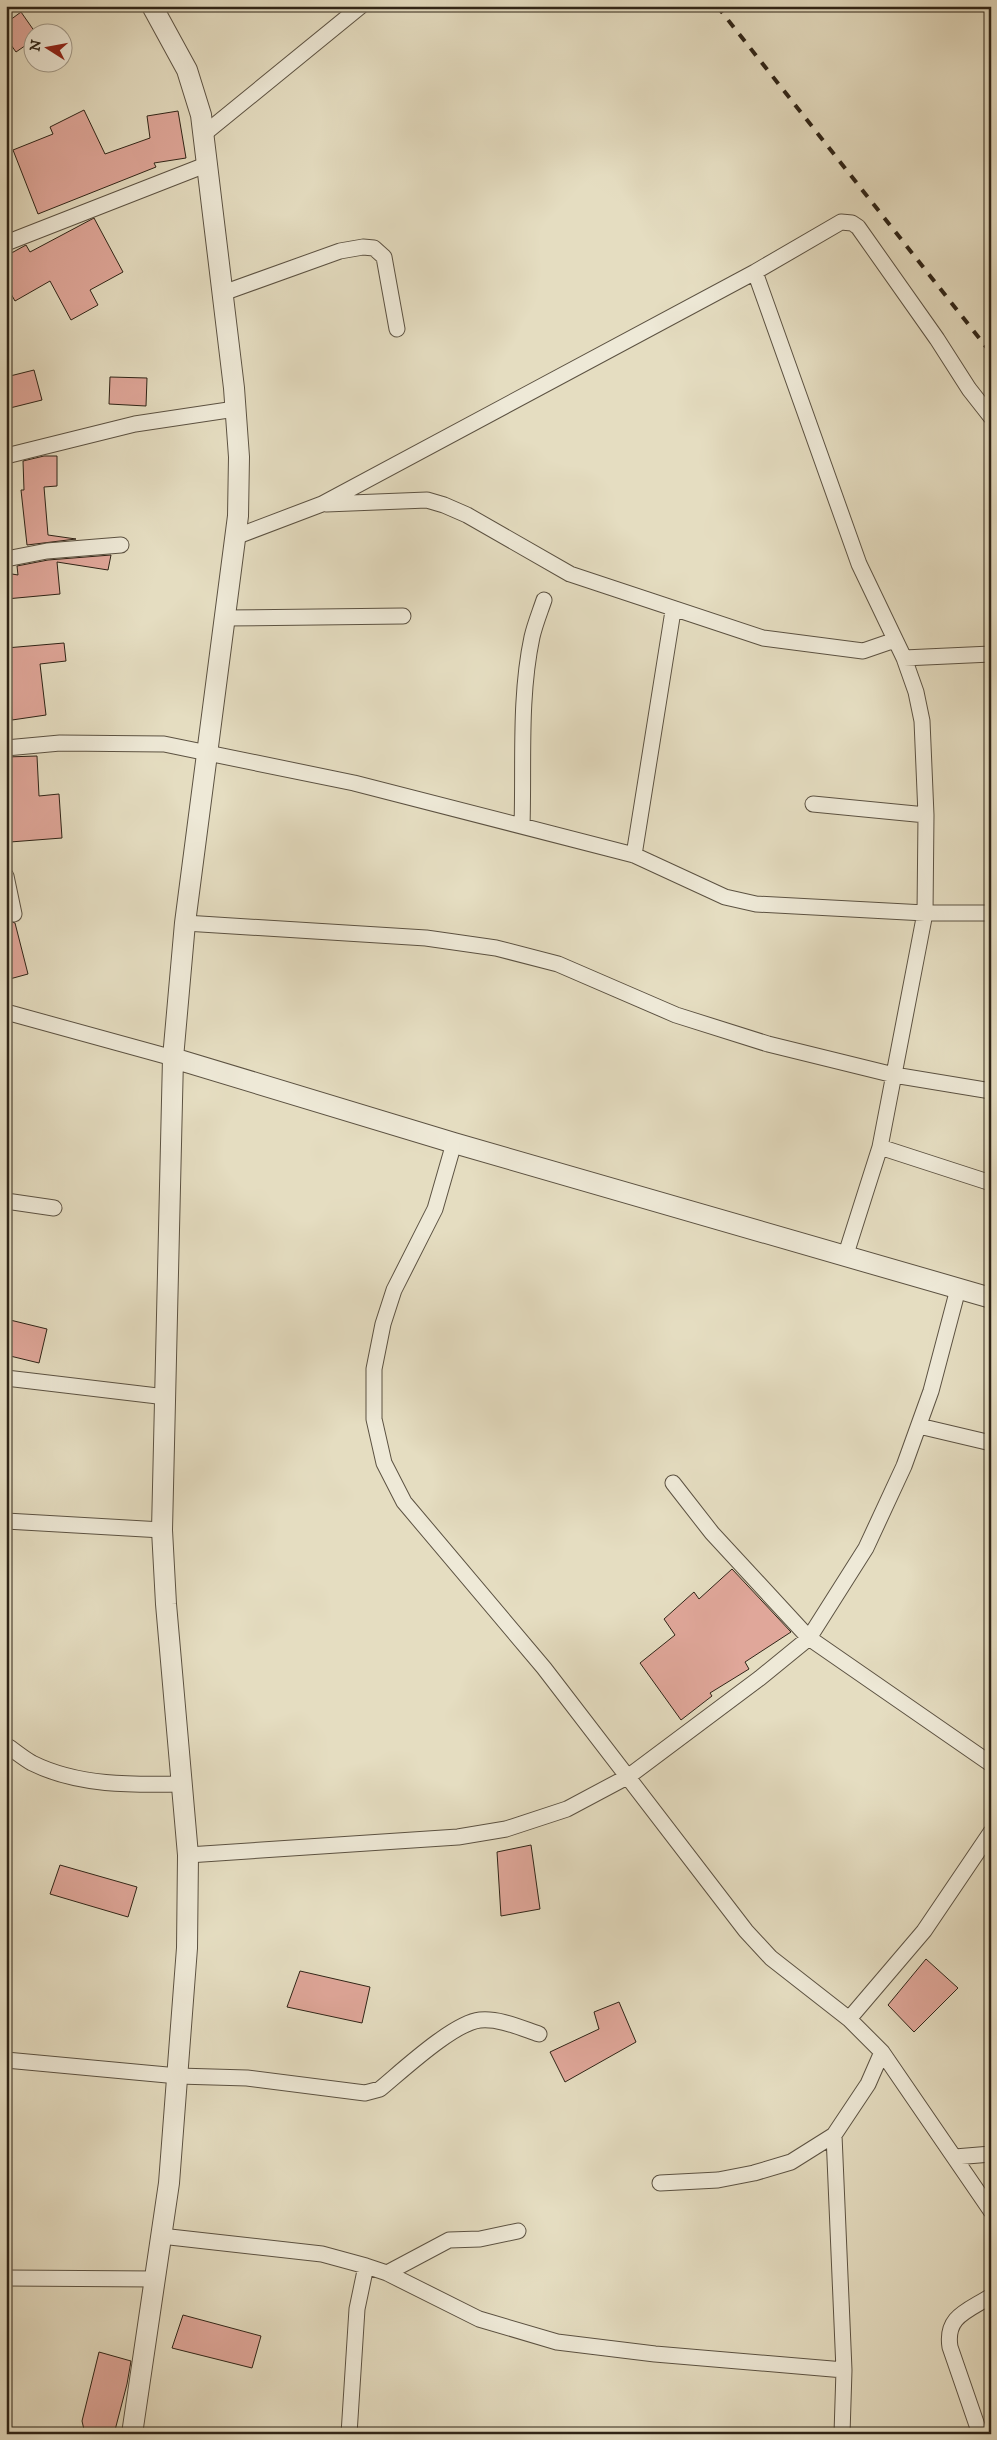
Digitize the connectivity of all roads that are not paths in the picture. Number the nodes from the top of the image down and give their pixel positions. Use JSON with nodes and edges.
{"nodes":[{"id":1,"x":152,"y":6,"type":"edge"},
{"id":2,"x":362,"y":6,"type":"edge"},
{"id":3,"x":204,"y":134,"type":"junction"},
{"id":4,"x":208,"y":164,"type":"junction"},
{"id":5,"x":6,"y":243,"type":"edge"},
{"id":6,"x":755,"y":272,"type":"junction"},
{"id":7,"x":223,"y":293,"type":"junction"},
{"id":8,"x":396,"y":329,"type":"dead end"},
{"id":9,"x":235,"y":409,"type":"junction"},
{"id":10,"x":991,"y":417,"type":"edge"},
{"id":11,"x":6,"y":456,"type":"edge"},
{"id":12,"x":322,"y":504,"type":"junction"},
{"id":13,"x":236,"y":537,"type":"junction"},
{"id":14,"x":120,"y":545,"type":"dead end"},
{"id":15,"x":6,"y":559,"type":"edge"},
{"id":16,"x":544,"y":600,"type":"dead end"},
{"id":17,"x":673,"y":611,"type":"junction"},
{"id":18,"x":403,"y":616,"type":"dead end"},
{"id":19,"x":224,"y":618,"type":"junction"},
{"id":20,"x":895,"y":640,"type":"junction"},
{"id":21,"x":991,"y":654,"type":"edge"},
{"id":22,"x":904,"y":658,"type":"junction"},
{"id":23,"x":6,"y":748,"type":"edge"},
{"id":24,"x":206,"y":752,"type":"junction"},
{"id":25,"x":813,"y":804,"type":"dead end"},
{"id":26,"x":926,"y":815,"type":"junction"},
{"id":27,"x":522,"y":826,"type":"junction"},
{"id":28,"x":634,"y":855,"type":"junction"},
{"id":29,"x":6,"y":876,"type":"edge"},
{"id":30,"x":925,"y":913,"type":"junction"},
{"id":31,"x":991,"y":913,"type":"edge"},
{"id":32,"x":14,"y":914,"type":"dead end"},
{"id":33,"x":185,"y":923,"type":"junction"},
{"id":34,"x":6,"y":1012,"type":"edge"},
{"id":35,"x":173,"y":1058,"type":"junction"},
{"id":36,"x":894,"y":1075,"type":"junction"},
{"id":37,"x":991,"y":1092,"type":"edge"},
{"id":38,"x":454,"y":1143,"type":"junction"},
{"id":39,"x":880,"y":1146,"type":"junction"},
{"id":40,"x":991,"y":1182,"type":"edge"},
{"id":41,"x":6,"y":1201,"type":"edge"},
{"id":42,"x":54,"y":1208,"type":"dead end"},
{"id":43,"x":845,"y":1257,"type":"junction"},
{"id":44,"x":958,"y":1289,"type":"junction"},
{"id":45,"x":991,"y":1298,"type":"edge"},
{"id":46,"x":6,"y":1378,"type":"edge"},
{"id":47,"x":166,"y":1397,"type":"junction"},
{"id":48,"x":919,"y":1426,"type":"junction"},
{"id":49,"x":991,"y":1443,"type":"edge"},
{"id":50,"x":672,"y":1483,"type":"dead end"},
{"id":51,"x":6,"y":1521,"type":"edge"},
{"id":52,"x":162,"y":1530,"type":"junction"},
{"id":53,"x":809,"y":1638,"type":"junction"},
{"id":54,"x":6,"y":1745,"type":"edge"},
{"id":55,"x":991,"y":1764,"type":"edge"},
{"id":56,"x":629,"y":1776,"type":"junction"},
{"id":57,"x":182,"y":1784,"type":"junction"},
{"id":58,"x":991,"y":1832,"type":"edge"},
{"id":59,"x":188,"y":1855,"type":"junction"},
{"id":60,"x":849,"y":2019,"type":"junction"},
{"id":61,"x":539,"y":2034,"type":"dead end"},
{"id":62,"x":882,"y":2052,"type":"junction"},
{"id":63,"x":6,"y":2060,"type":"edge"},
{"id":64,"x":178,"y":2076,"type":"junction"},
{"id":65,"x":834,"y":2135,"type":"junction"},
{"id":66,"x":991,"y":2154,"type":"edge"},
{"id":67,"x":955,"y":2158,"type":"junction"},
{"id":68,"x":660,"y":2183,"type":"dead end"},
{"id":69,"x":991,"y":2211,"type":"edge"},
{"id":70,"x":518,"y":2231,"type":"dead end"},
{"id":71,"x":161,"y":2236,"type":"junction"},
{"id":72,"x":366,"y":2266,"type":"junction"},
{"id":73,"x":387,"y":2273,"type":"junction"},
{"id":74,"x":6,"y":2278,"type":"edge"},
{"id":75,"x":155,"y":2279,"type":"junction"},
{"id":76,"x":991,"y":2296,"type":"edge"},
{"id":77,"x":844,"y":2370,"type":"junction"},
{"id":78,"x":132,"y":2434,"type":"edge"},
{"id":79,"x":349,"y":2434,"type":"edge"},
{"id":80,"x":842,"y":2434,"type":"edge"},
{"id":81,"x":980,"y":2434,"type":"edge"}],
"edges":[{"from":1,"to":3,"type":"street"},
{"from":2,"to":3,"type":"street"},
{"from":3,"to":4,"type":"street"},
{"from":4,"to":5,"type":"street"},
{"from":4,"to":7,"type":"street"},
{"from":6,"to":10,"type":"street"},
{"from":6,"to":12,"type":"street"},
{"from":6,"to":20,"type":"street"},
{"from":7,"to":8,"type":"street"},
{"from":7,"to":9,"type":"street"},
{"from":9,"to":11,"type":"street"},
{"from":9,"to":13,"type":"street"},
{"from":12,"to":13,"type":"street"},
{"from":12,"to":17,"type":"street"},
{"from":13,"to":19,"type":"street"},
{"from":14,"to":15,"type":"street"},
{"from":16,"to":27,"type":"street"},
{"from":17,"to":20,"type":"street"},
{"from":17,"to":28,"type":"street"},
{"from":18,"to":19,"type":"street"},
{"from":19,"to":24,"type":"street"},
{"from":20,"to":22,"type":"street"},
{"from":21,"to":22,"type":"street"},
{"from":22,"to":26,"type":"street"},
{"from":23,"to":24,"type":"street"},
{"from":24,"to":27,"type":"street"},
{"from":24,"to":33,"type":"street"},
{"from":25,"to":26,"type":"street"},
{"from":26,"to":30,"type":"street"},
{"from":27,"to":28,"type":"street"},
{"from":28,"to":30,"type":"street"},
{"from":29,"to":32,"type":"street"},
{"from":30,"to":31,"type":"street"},
{"from":30,"to":36,"type":"street"},
{"from":33,"to":35,"type":"street"},
{"from":33,"to":36,"type":"street"},
{"from":34,"to":35,"type":"street"},
{"from":35,"to":38,"type":"street"},
{"from":35,"to":47,"type":"street"},
{"from":36,"to":37,"type":"street"},
{"from":36,"to":39,"type":"street"},
{"from":38,"to":43,"type":"street"},
{"from":38,"to":56,"type":"street"},
{"from":39,"to":40,"type":"street"},
{"from":39,"to":43,"type":"street"},
{"from":41,"to":42,"type":"street"},
{"from":43,"to":44,"type":"street"},
{"from":44,"to":45,"type":"street"},
{"from":44,"to":48,"type":"street"},
{"from":46,"to":47,"type":"street"},
{"from":47,"to":52,"type":"street"},
{"from":48,"to":49,"type":"street"},
{"from":48,"to":53,"type":"street"},
{"from":50,"to":53,"type":"street"},
{"from":51,"to":52,"type":"street"},
{"from":52,"to":57,"type":"street"},
{"from":53,"to":55,"type":"street"},
{"from":53,"to":56,"type":"street"},
{"from":54,"to":57,"type":"street"},
{"from":56,"to":59,"type":"street"},
{"from":56,"to":60,"type":"street"},
{"from":57,"to":59,"type":"street"},
{"from":58,"to":60,"type":"street"},
{"from":59,"to":64,"type":"street"},
{"from":60,"to":62,"type":"street"},
{"from":61,"to":64,"type":"street"},
{"from":62,"to":65,"type":"street"},
{"from":62,"to":67,"type":"street"},
{"from":63,"to":64,"type":"street"},
{"from":64,"to":71,"type":"street"},
{"from":65,"to":68,"type":"street"},
{"from":65,"to":77,"type":"street"},
{"from":66,"to":67,"type":"street"},
{"from":67,"to":69,"type":"street"},
{"from":70,"to":73,"type":"street"},
{"from":71,"to":72,"type":"street"},
{"from":71,"to":75,"type":"street"},
{"from":72,"to":73,"type":"street"},
{"from":72,"to":79,"type":"street"},
{"from":73,"to":77,"type":"street"},
{"from":74,"to":75,"type":"street"},
{"from":75,"to":78,"type":"street"},
{"from":76,"to":81,"type":"street"},
{"from":77,"to":80,"type":"street"}]}
